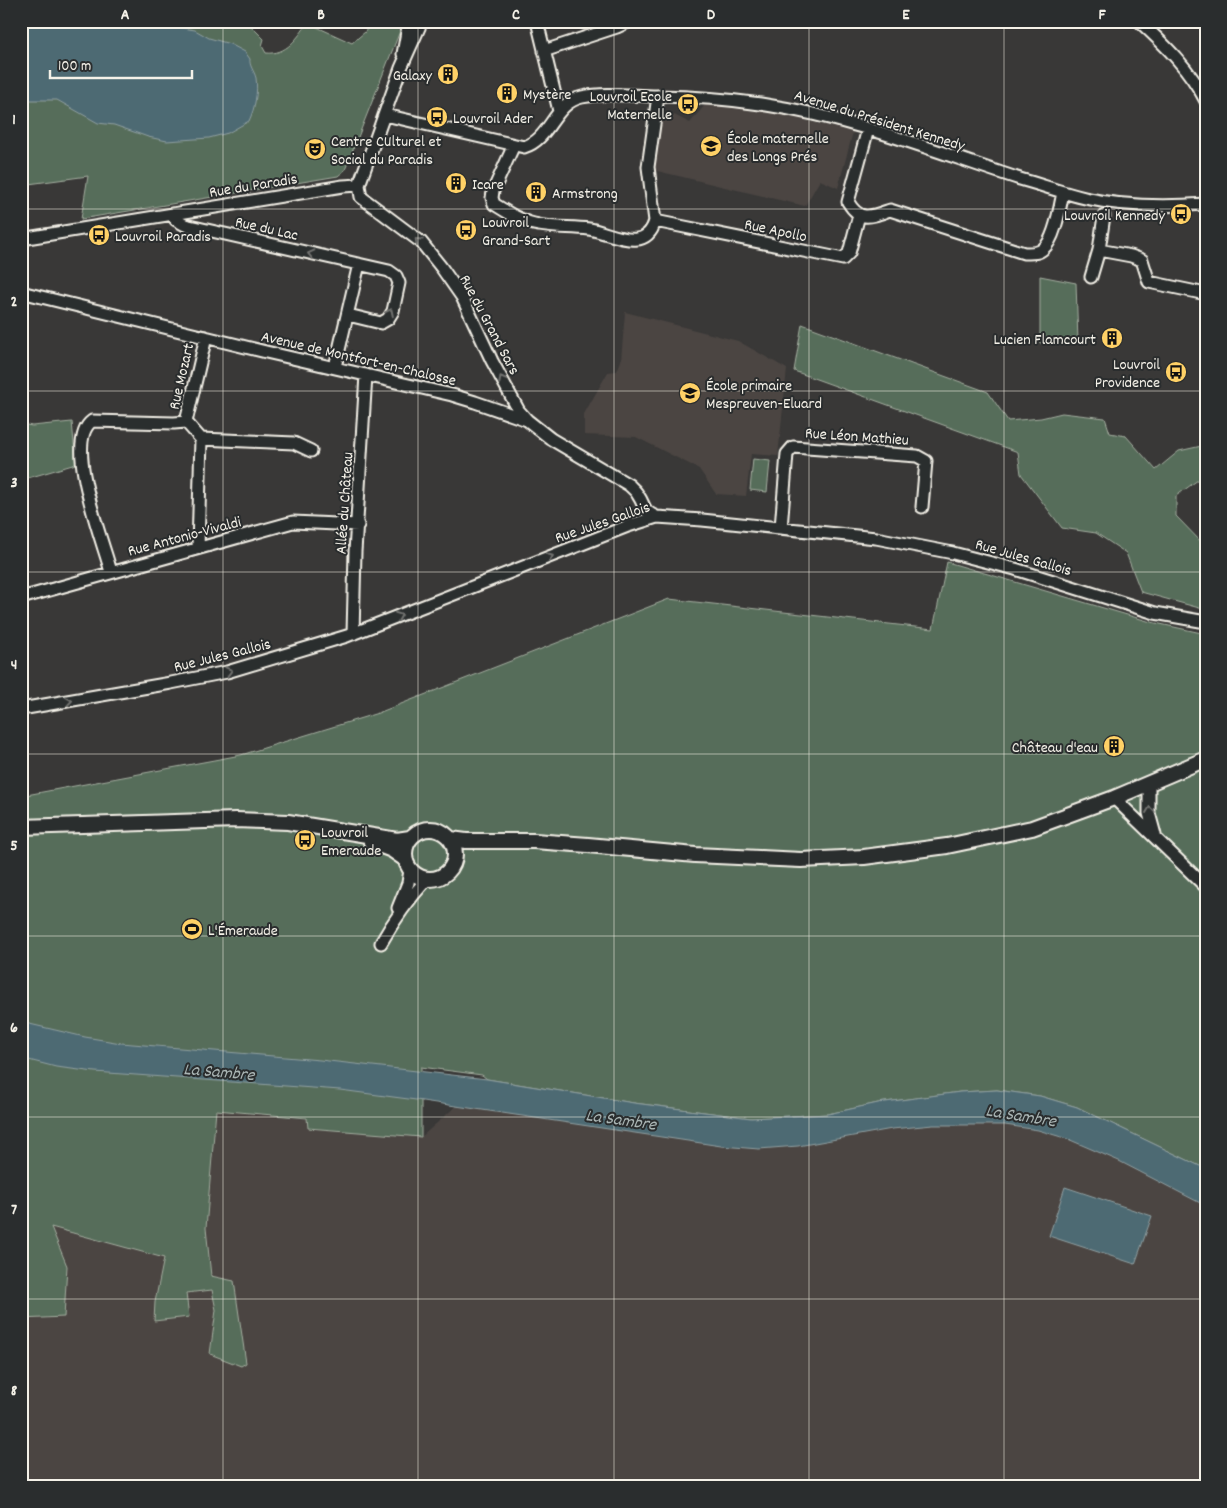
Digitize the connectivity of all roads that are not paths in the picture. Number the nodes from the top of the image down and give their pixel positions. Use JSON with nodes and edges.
{"nodes":[{"id":1,"x":398,"y":21,"type":"edge"},
{"id":2,"x":409,"y":21,"type":"edge"},
{"id":3,"x":422,"y":21,"type":"edge"},
{"id":4,"x":536,"y":21,"type":"edge"},
{"id":5,"x":630,"y":21,"type":"edge"},
{"id":6,"x":1139,"y":21,"type":"edge"},
{"id":7,"x":405,"y":36,"type":"junction"},
{"id":8,"x":544,"y":51,"type":"junction"},
{"id":9,"x":401,"y":68,"type":"junction"},
{"id":10,"x":658,"y":96,"type":"junction"},
{"id":11,"x":1206,"y":101,"type":"edge"},
{"id":12,"x":559,"y":111,"type":"junction"},
{"id":13,"x":385,"y":115,"type":"junction"},
{"id":14,"x":868,"y":128,"type":"junction"},
{"id":15,"x":514,"y":145,"type":"junction"},
{"id":16,"x":359,"y":185,"type":"junction"},
{"id":17,"x":1064,"y":192,"type":"junction"},
{"id":18,"x":1206,"y":204,"type":"edge"},
{"id":19,"x":172,"y":214,"type":"junction"},
{"id":20,"x":859,"y":215,"type":"junction"},
{"id":21,"x":1104,"y":216,"type":"dead end"},
{"id":22,"x":655,"y":220,"type":"junction"},
{"id":23,"x":24,"y":240,"type":"edge"},
{"id":24,"x":1099,"y":250,"type":"junction"},
{"id":25,"x":359,"y":264,"type":"junction"},
{"id":26,"x":1091,"y":277,"type":"dead end"},
{"id":27,"x":21,"y":292,"type":"edge"},
{"id":28,"x":1206,"y":294,"type":"edge"},
{"id":29,"x":348,"y":315,"type":"junction"},
{"id":30,"x":206,"y":337,"type":"junction"},
{"id":31,"x":335,"y":367,"type":"junction"},
{"id":32,"x":366,"y":375,"type":"junction"},
{"id":33,"x":527,"y":420,"type":"junction"},
{"id":34,"x":186,"y":422,"type":"junction"},
{"id":35,"x":201,"y":439,"type":"junction"},
{"id":36,"x":311,"y":451,"type":"dead end"},
{"id":37,"x":922,"y":506,"type":"dead end"},
{"id":38,"x":657,"y":517,"type":"junction"},
{"id":39,"x":358,"y":525,"type":"junction"},
{"id":40,"x":781,"y":528,"type":"junction"},
{"id":41,"x":198,"y":548,"type":"junction"},
{"id":42,"x":110,"y":572,"type":"junction"},
{"id":43,"x":21,"y":598,"type":"edge"},
{"id":44,"x":1206,"y":622,"type":"edge"},
{"id":45,"x":353,"y":634,"type":"junction"},
{"id":46,"x":21,"y":709,"type":"edge"},
{"id":47,"x":1206,"y":759,"type":"edge"},
{"id":48,"x":1149,"y":783,"type":"junction"},
{"id":49,"x":1133,"y":790,"type":"junction"},
{"id":50,"x":1114,"y":798,"type":"junction"},
{"id":51,"x":1136,"y":818,"type":"junction"},
{"id":52,"x":21,"y":827,"type":"edge"},
{"id":53,"x":350,"y":833,"type":"junction"},
{"id":54,"x":1156,"y":836,"type":"junction"},
{"id":55,"x":410,"y":838,"type":"junction"},
{"id":56,"x":451,"y":840,"type":"junction"},
{"id":57,"x":495,"y":841,"type":"junction"},
{"id":58,"x":455,"y":858,"type":"junction"},
{"id":59,"x":407,"y":864,"type":"junction"},
{"id":60,"x":427,"y":879,"type":"junction"},
{"id":61,"x":1206,"y":887,"type":"edge"},
{"id":62,"x":391,"y":925,"type":"junction"},
{"id":63,"x":381,"y":943,"type":"dead end"}],
"edges":[{"from":1,"to":7,"type":"street"},
{"from":2,"to":7,"type":"street"},
{"from":3,"to":9,"type":"street"},
{"from":4,"to":8,"type":"street"},
{"from":5,"to":8,"type":"street"},
{"from":6,"to":11,"type":"street"},
{"from":7,"to":9,"type":"street"},
{"from":8,"to":12,"type":"street"},
{"from":9,"to":13,"type":"street"},
{"from":10,"to":12,"type":"street","name":"Avenue du Président Kennedy"},
{"from":10,"to":14,"type":"street","name":"Avenue du Président Kennedy"},
{"from":10,"to":22,"type":"street"},
{"from":12,"to":15,"type":"street","name":"Avenue du Président Kennedy"},
{"from":13,"to":15,"type":"street","name":"Avenue du Président Kennedy"},
{"from":13,"to":16,"type":"street"},
{"from":14,"to":17,"type":"street","name":"Avenue du Président Kennedy"},
{"from":14,"to":20,"type":"street"},
{"from":15,"to":22,"type":"street"},
{"from":16,"to":19,"type":"street","name":"Rue du Paradis"},
{"from":33,"to":16,"type":"street","name":"Rue du Grand Sars","one_way":true},
{"from":17,"to":18,"type":"street","name":"Avenue du Président Kennedy"},
{"from":17,"to":20,"type":"street"},
{"from":19,"to":23,"type":"street","name":"Rue du Paradis"},
{"from":25,"to":19,"type":"street","name":"Rue du Lac","one_way":true},
{"from":20,"to":22,"type":"street","name":"Rue Apollo"},
{"from":21,"to":24,"type":"street"},
{"from":24,"to":26,"type":"street"},
{"from":24,"to":28,"type":"street"},
{"from":25,"to":29,"type":"street"},
{"from":29,"to":25,"type":"street","name":"Rue du Lac","one_way":true},
{"from":27,"to":30,"type":"street","name":"Avenue de Montfort-en-Chalosse"},
{"from":29,"to":31,"type":"street"},
{"from":30,"to":31,"type":"street","name":"Avenue de Montfort-en-Chalosse"},
{"from":30,"to":34,"type":"street","name":"Rue Mozart"},
{"from":31,"to":32,"type":"street","name":"Avenue de Montfort-en-Chalosse"},
{"from":32,"to":33,"type":"street","name":"Avenue de Montfort-en-Chalosse"},
{"from":32,"to":39,"type":"street","name":"Allée du Château"},
{"from":33,"to":38,"type":"street","name":"Avenue de Montfort-en-Chalosse"},
{"from":34,"to":35,"type":"street"},
{"from":34,"to":42,"type":"street"},
{"from":35,"to":36,"type":"street"},
{"from":35,"to":41,"type":"street"},
{"from":37,"to":40,"type":"street","name":"Rue Léon Mathieu"},
{"from":38,"to":40,"type":"street","name":"Rue Jules Gallois"},
{"from":45,"to":38,"type":"street","name":"Rue Jules Gallois","one_way":true},
{"from":39,"to":41,"type":"street","name":"Rue Antonio-Vivaldi"},
{"from":39,"to":45,"type":"street","name":"Allée du Château"},
{"from":40,"to":44,"type":"street","name":"Rue Jules Gallois"},
{"from":41,"to":42,"type":"street","name":"Rue Antonio-Vivaldi"},
{"from":42,"to":43,"type":"street","name":"Rue Antonio-Vivaldi"},
{"from":46,"to":45,"type":"street","name":"Rue Jules Gallois","one_way":true},
{"from":47,"to":48,"type":"street"},
{"from":48,"to":49,"type":"street"},
{"from":54,"to":48,"type":"street","one_way":true},
{"from":49,"to":50,"type":"street"},
{"from":49,"to":51,"type":"street"},
{"from":50,"to":51,"type":"street"},
{"from":50,"to":57,"type":"street"},
{"from":51,"to":54,"type":"street"},
{"from":52,"to":53,"type":"street"},
{"from":53,"to":55,"type":"street"},
{"from":53,"to":59,"type":"street"},
{"from":54,"to":61,"type":"street"},
{"from":55,"to":56,"type":"street"},
{"from":55,"to":59,"type":"street"},
{"from":56,"to":57,"type":"street"},
{"from":56,"to":58,"type":"street"},
{"from":57,"to":58,"type":"street"},
{"from":58,"to":60,"type":"street"},
{"from":59,"to":60,"type":"street"},
{"from":59,"to":62,"type":"street"},
{"from":60,"to":62,"type":"street"},
{"from":62,"to":63,"type":"street"}]}
